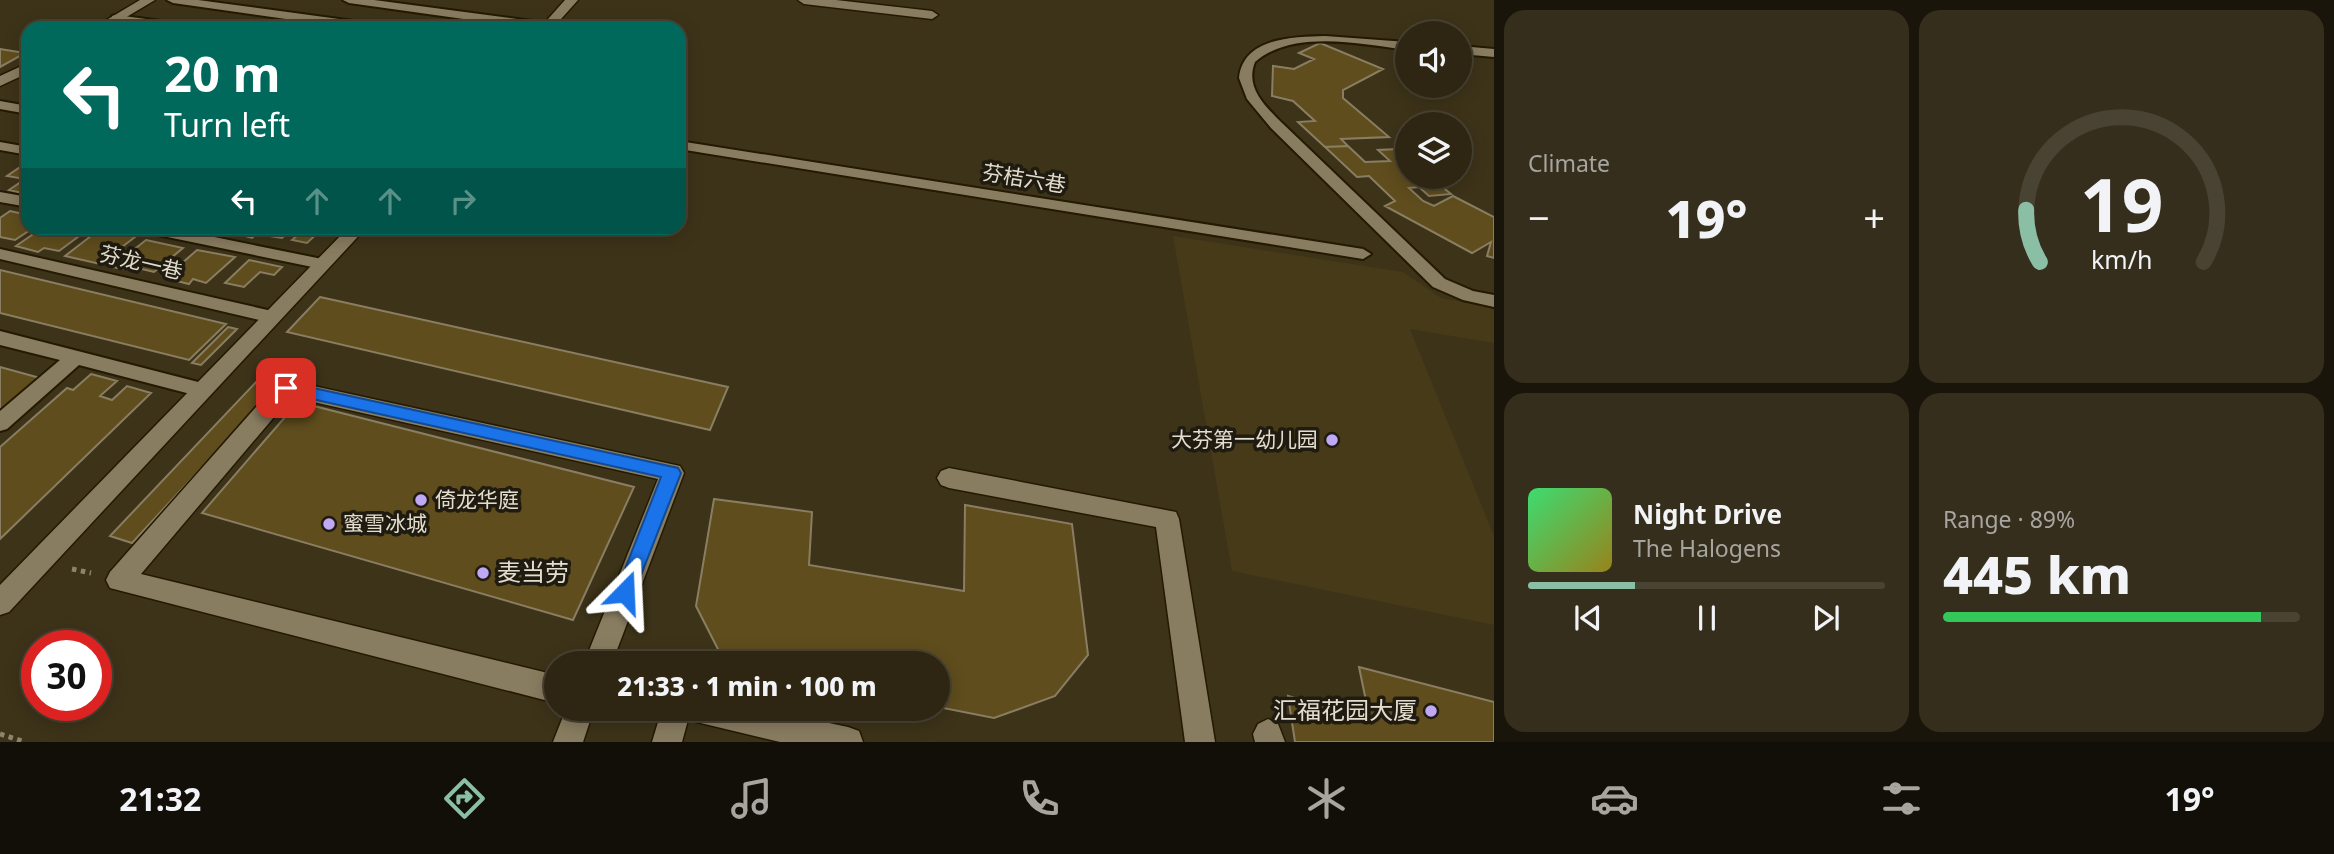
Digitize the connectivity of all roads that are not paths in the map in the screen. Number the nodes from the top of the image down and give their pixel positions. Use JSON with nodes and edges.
{"nodes":[{"id":1,"x":149,"y":0,"type":"edge"},
{"id":2,"x":173,"y":0,"type":"edge"},
{"id":3,"x":349,"y":0,"type":"edge"},
{"id":4,"x":572,"y":0,"type":"edge"},
{"id":5,"x":804,"y":0,"type":"edge"},
{"id":6,"x":932,"y":15,"type":"dead end"},
{"id":7,"x":116,"y":18,"type":"junction"},
{"id":8,"x":111,"y":21,"type":"edge"},
{"id":9,"x":136,"y":21,"type":"edge"},
{"id":10,"x":325,"y":21,"type":"edge"},
{"id":11,"x":498,"y":21,"type":"edge"},
{"id":12,"x":553,"y":21,"type":"edge"},
{"id":13,"x":1395,"y":45,"type":"edge"},
{"id":14,"x":1472,"y":51,"type":"edge"},
{"id":15,"x":1494,"y":53,"type":"edge"},
{"id":16,"x":21,"y":71,"type":"edge"},
{"id":17,"x":0,"y":82,"type":"edge"},
{"id":18,"x":0,"y":104,"type":"edge"},
{"id":19,"x":21,"y":108,"type":"edge"},
{"id":20,"x":0,"y":146,"type":"edge"},
{"id":21,"x":686,"y":146,"type":"edge"},
{"id":22,"x":21,"y":150,"type":"edge"},
{"id":23,"x":0,"y":197,"type":"edge"},
{"id":24,"x":21,"y":201,"type":"edge"},
{"id":25,"x":182,"y":235,"type":"edge"},
{"id":26,"x":350,"y":235,"type":"edge"},
{"id":27,"x":0,"y":254,"type":"edge"},
{"id":28,"x":1363,"y":254,"type":"dead end"},
{"id":29,"x":322,"y":264,"type":"junction"},
{"id":30,"x":1494,"y":300,"type":"edge"},
{"id":31,"x":272,"y":317,"type":"junction"},
{"id":32,"x":0,"y":338,"type":"edge"},
{"id":33,"x":76,"y":358,"type":"junction"},
{"id":34,"x":202,"y":390,"type":"junction"},
{"id":35,"x":0,"y":423,"type":"edge"},
{"id":36,"x":950,"y":478,"type":"dead end"},
{"id":37,"x":0,"y":603,"type":"edge"},
{"id":38,"x":603,"y":651,"type":"edge"},
{"id":39,"x":544,"y":686,"type":"edge"},
{"id":40,"x":576,"y":721,"type":"edge"},
{"id":41,"x":673,"y":721,"type":"edge"},
{"id":42,"x":751,"y":721,"type":"edge"},
{"id":43,"x":568,"y":742,"type":"edge"},
{"id":44,"x":667,"y":742,"type":"edge"},
{"id":45,"x":848,"y":742,"type":"edge"},
{"id":46,"x":1199,"y":742,"type":"edge"}],
"edges":[{"from":1,"to":7,"type":"street"},
{"from":2,"to":10,"type":"lane"},
{"from":3,"to":11,"type":"lane"},
{"from":4,"to":12,"type":"street"},
{"from":5,"to":6,"type":"street"},
{"from":7,"to":8,"type":"street"},
{"from":7,"to":9,"type":"lane"},
{"from":13,"to":30,"type":"lane"},
{"from":14,"to":15,"type":"lane"},
{"from":16,"to":17,"type":"street"},
{"from":18,"to":19,"type":"lane"},
{"from":20,"to":22,"type":"lane"},
{"from":21,"to":28,"type":"lane","name":"芬桔六巷"},
{"from":23,"to":24,"type":"lane"},
{"from":25,"to":29,"type":"lane"},
{"from":26,"to":29,"type":"street"},
{"from":27,"to":31,"type":"lane","name":"芬龙一巷"},
{"from":29,"to":31,"type":"street"},
{"from":31,"to":34,"type":"street"},
{"from":32,"to":33,"type":"lane"},
{"from":33,"to":34,"type":"lane"},
{"from":33,"to":35,"type":"lane"},
{"from":34,"to":37,"type":"street"},
{"from":36,"to":46,"type":"street"},
{"from":38,"to":39,"type":"street"},
{"from":40,"to":43,"type":"street"},
{"from":41,"to":44,"type":"street"},
{"from":42,"to":45,"type":"street"}]}
